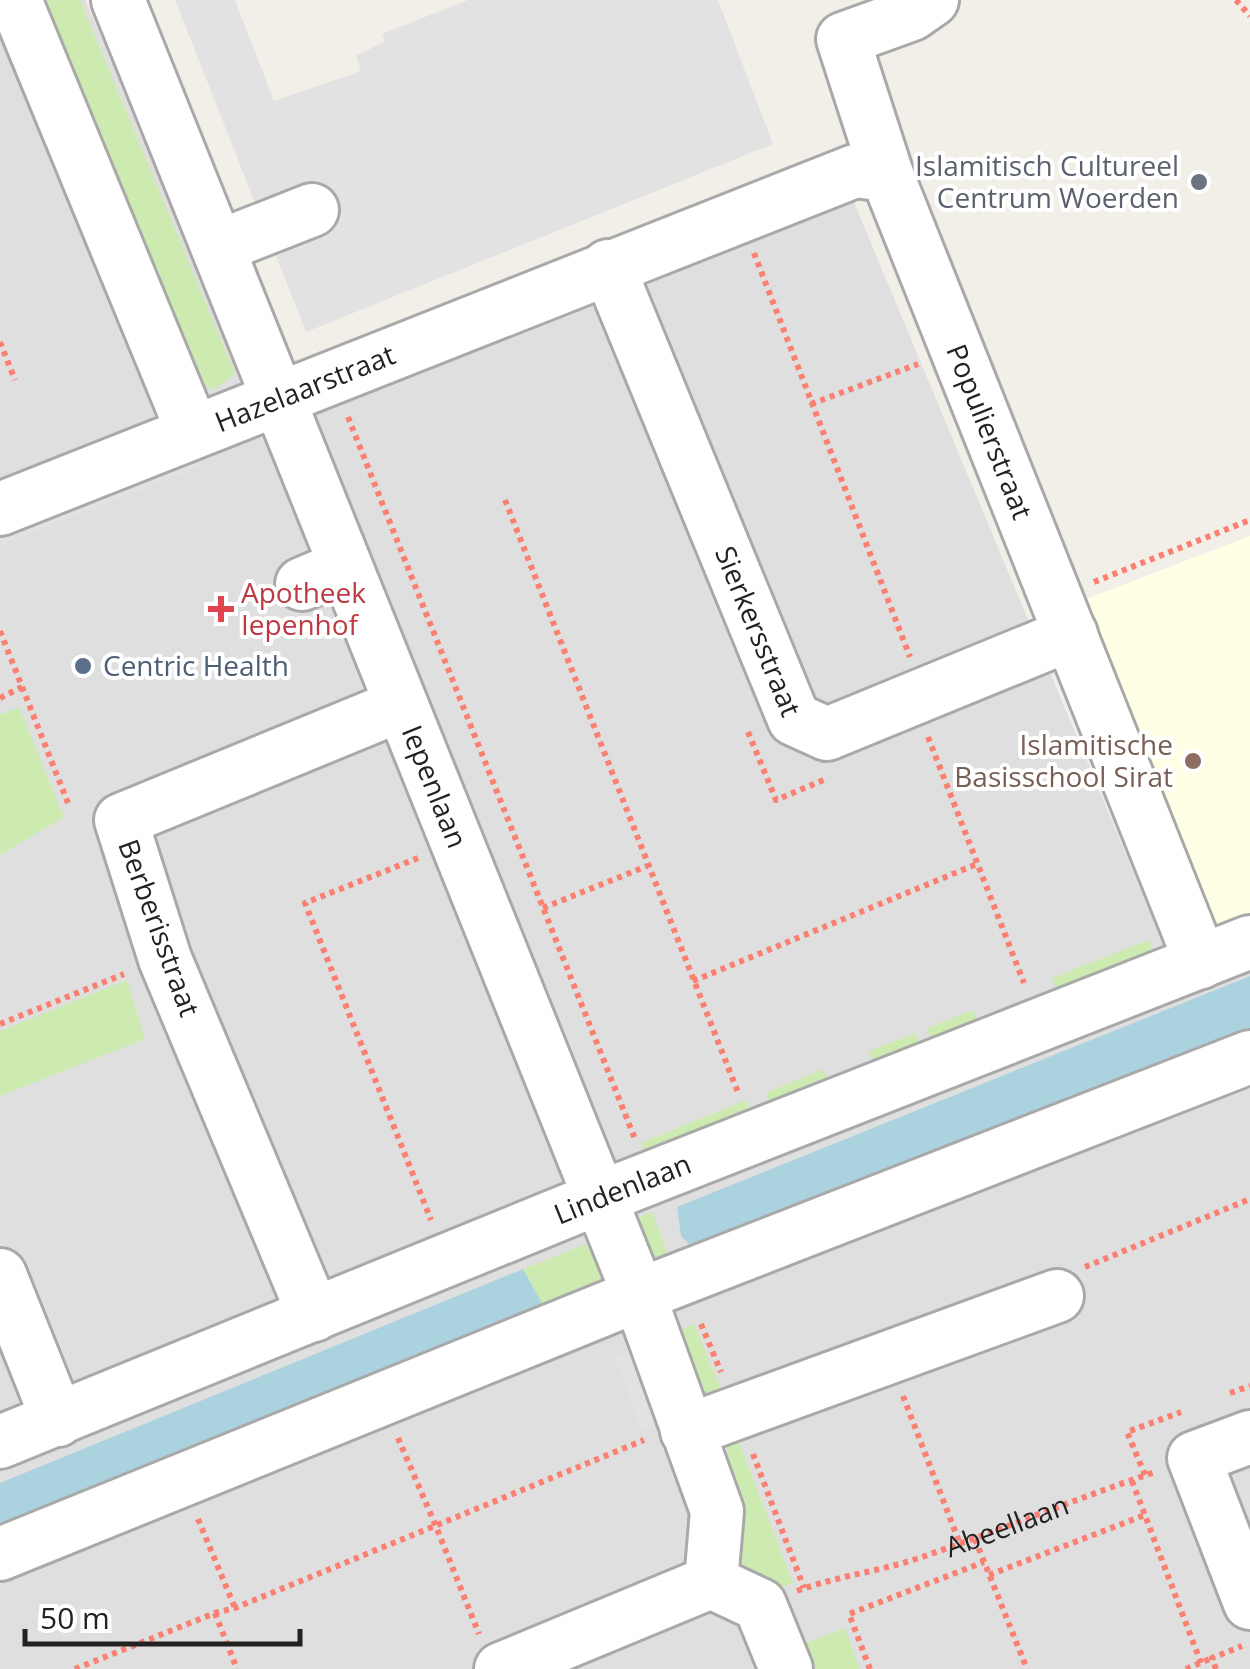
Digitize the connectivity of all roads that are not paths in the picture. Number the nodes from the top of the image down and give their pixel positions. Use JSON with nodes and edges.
{"nodes":[{"id":1,"x":15,"y":0,"type":"edge"},
{"id":2,"x":118,"y":0,"type":"edge"},
{"id":3,"x":932,"y":0,"type":"edge"},
{"id":4,"x":887,"y":175,"type":"junction"},
{"id":5,"x":312,"y":210,"type":"dead end"},
{"id":6,"x":218,"y":246,"type":"junction"},
{"id":7,"x":608,"y":266,"type":"junction"},
{"id":8,"x":278,"y":399,"type":"junction"},
{"id":9,"x":192,"y":432,"type":"junction"},
{"id":10,"x":0,"y":509,"type":"edge"},
{"id":11,"x":1064,"y":616,"type":"junction"},
{"id":12,"x":401,"y":706,"type":"junction"},
{"id":13,"x":1250,"y":942,"type":"edge"},
{"id":14,"x":1201,"y":962,"type":"junction"},
{"id":15,"x":1250,"y":1057,"type":"edge"},
{"id":16,"x":599,"y":1198,"type":"junction"},
{"id":17,"x":0,"y":1275,"type":"edge"},
{"id":18,"x":639,"y":1296,"type":"junction"},
{"id":19,"x":1057,"y":1296,"type":"road end"},
{"id":20,"x":314,"y":1314,"type":"junction"},
{"id":21,"x":58,"y":1420,"type":"junction"},
{"id":22,"x":686,"y":1428,"type":"junction"},
{"id":23,"x":1250,"y":1436,"type":"edge"},
{"id":24,"x":0,"y":1442,"type":"edge"},
{"id":25,"x":0,"y":1554,"type":"edge"},
{"id":26,"x":710,"y":1582,"type":"junction"},
{"id":27,"x":1250,"y":1603,"type":"edge"},
{"id":28,"x":493,"y":1660,"type":"edge"},
{"id":29,"x":786,"y":1669,"type":"edge"}],
"edges":[{"from":1,"to":9,"type":"street"},
{"from":2,"to":6,"type":"street","name":"Iepenlaan"},
{"from":3,"to":4,"type":"street","name":"Populierstraat"},
{"from":4,"to":7,"type":"street"},
{"from":4,"to":11,"type":"street","name":"Populierstraat"},
{"from":5,"to":6,"type":"street"},
{"from":6,"to":8,"type":"street","name":"Iepenlaan"},
{"from":7,"to":8,"type":"street","name":"Hazelaarstraat"},
{"from":7,"to":11,"type":"street","name":"Sierkersstraat"},
{"from":8,"to":9,"type":"street","name":"Hazelaarstraat"},
{"from":8,"to":12,"type":"street","name":"Iepenlaan"},
{"from":9,"to":10,"type":"street","name":"Hazelaarstraat"},
{"from":11,"to":14,"type":"street","name":"Populierstraat"},
{"from":12,"to":16,"type":"street","name":"Iepenlaan"},
{"from":12,"to":20,"type":"street","name":"Berberisstraat"},
{"from":13,"to":14,"type":"street","name":"Lindenlaan"},
{"from":14,"to":16,"type":"street","name":"Lindenlaan"},
{"from":15,"to":18,"type":"street"},
{"from":16,"to":18,"type":"street","name":"Iepenlaan"},
{"from":16,"to":20,"type":"street","name":"Lindenlaan"},
{"from":17,"to":21,"type":"street"},
{"from":18,"to":22,"type":"street","name":"Iepenlaan"},
{"from":18,"to":25,"type":"street"},
{"from":19,"to":22,"type":"street"},
{"from":20,"to":21,"type":"street","name":"Lindenlaan"},
{"from":21,"to":24,"type":"street","name":"Lindenlaan"},
{"from":22,"to":26,"type":"street","name":"Iepenlaan"},
{"from":23,"to":27,"type":"street"},
{"from":26,"to":28,"type":"street"},
{"from":26,"to":29,"type":"street"}]}
